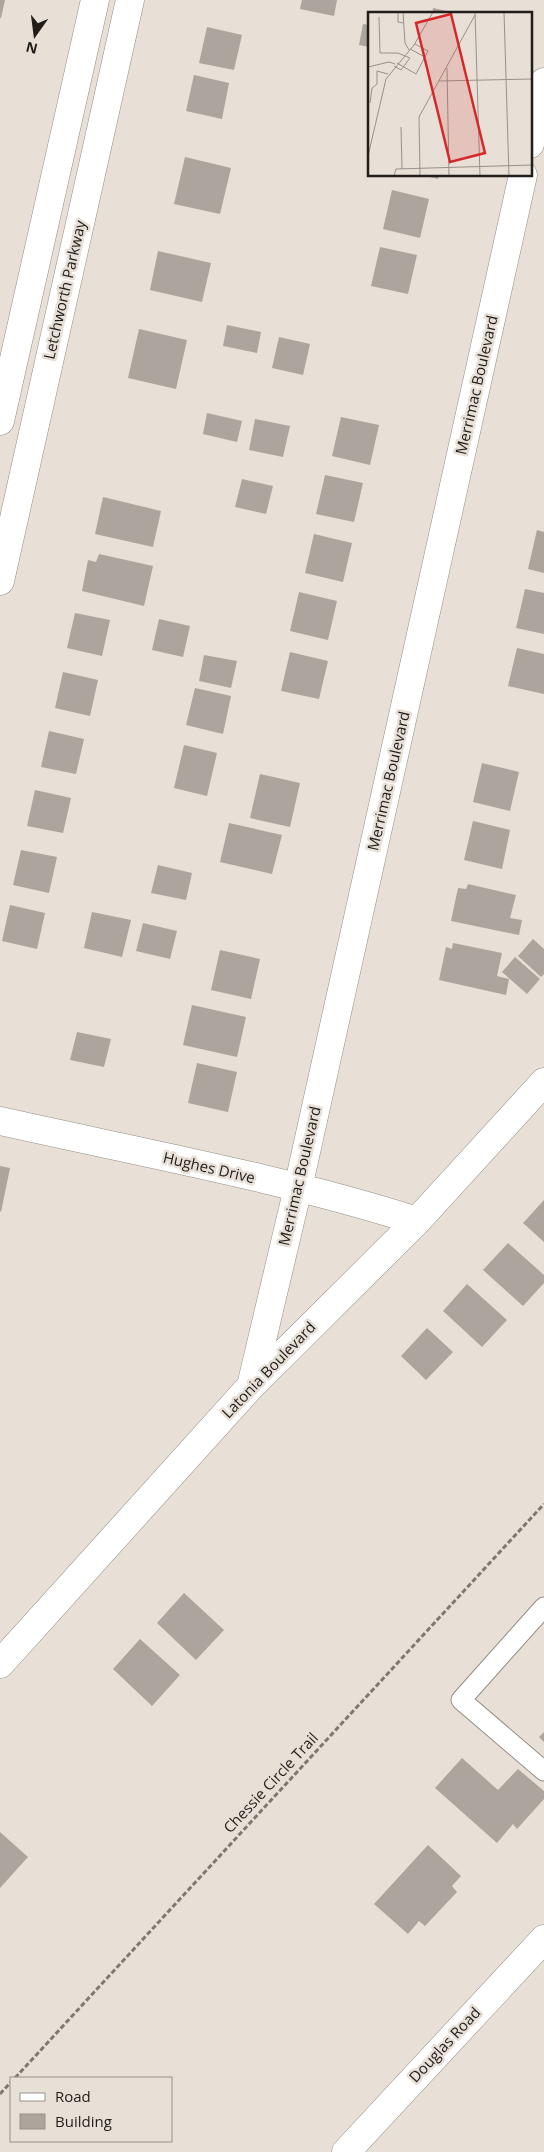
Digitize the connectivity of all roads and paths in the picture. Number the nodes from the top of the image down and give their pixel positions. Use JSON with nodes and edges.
{"nodes":[{"id":1,"x":96,"y":0,"type":"edge"},
{"id":2,"x":130,"y":0,"type":"edge"},
{"id":3,"x":544,"y":82,"type":"edge"},
{"id":4,"x":532,"y":135,"type":"edge"},
{"id":5,"x":523,"y":176,"type":"edge"},
{"id":6,"x":0,"y":421,"type":"edge"},
{"id":7,"x":0,"y":581,"type":"edge"},
{"id":8,"x":544,"y":1082,"type":"edge"},
{"id":9,"x":0,"y":1121,"type":"edge"},
{"id":10,"x":298,"y":1188,"type":"junction"},
{"id":11,"x":417,"y":1221,"type":"junction"},
{"id":12,"x":251,"y":1386,"type":"junction"},
{"id":13,"x":544,"y":1504,"type":"edge"},
{"id":14,"x":540,"y":1620,"type":"edge"},
{"id":15,"x":0,"y":1664,"type":"edge"},
{"id":16,"x":544,"y":1771,"type":"edge"},
{"id":17,"x":544,"y":1939,"type":"edge"},
{"id":18,"x":15,"y":2077,"type":"edge"},
{"id":19,"x":10,"y":2083,"type":"edge"},
{"id":20,"x":0,"y":2094,"type":"edge"},
{"id":21,"x":346,"y":2152,"type":"edge"}],
"edges":[{"from":1,"to":6,"type":"street"},
{"from":2,"to":7,"type":"street","name":"Letchworth Parkway"},
{"from":3,"to":4,"type":"street"},
{"from":5,"to":10,"type":"street","name":"Merrimac Boulevard"},
{"from":8,"to":11,"type":"street","name":"Latonia Boulevard"},
{"from":9,"to":10,"type":"street","name":"Hughes Drive"},
{"from":10,"to":11,"type":"street","name":"Hughes Drive"},
{"from":10,"to":12,"type":"street","name":"Merrimac Boulevard"},
{"from":11,"to":12,"type":"street","name":"Latonia Boulevard"},
{"from":12,"to":15,"type":"street","name":"Latonia Boulevard"},
{"from":13,"to":18,"type":"path","name":"Chessie Circle Trail"},
{"from":14,"to":16,"type":"lane"},
{"from":17,"to":21,"type":"street","name":"Douglas Road"},
{"from":19,"to":20,"type":"path"}]}
